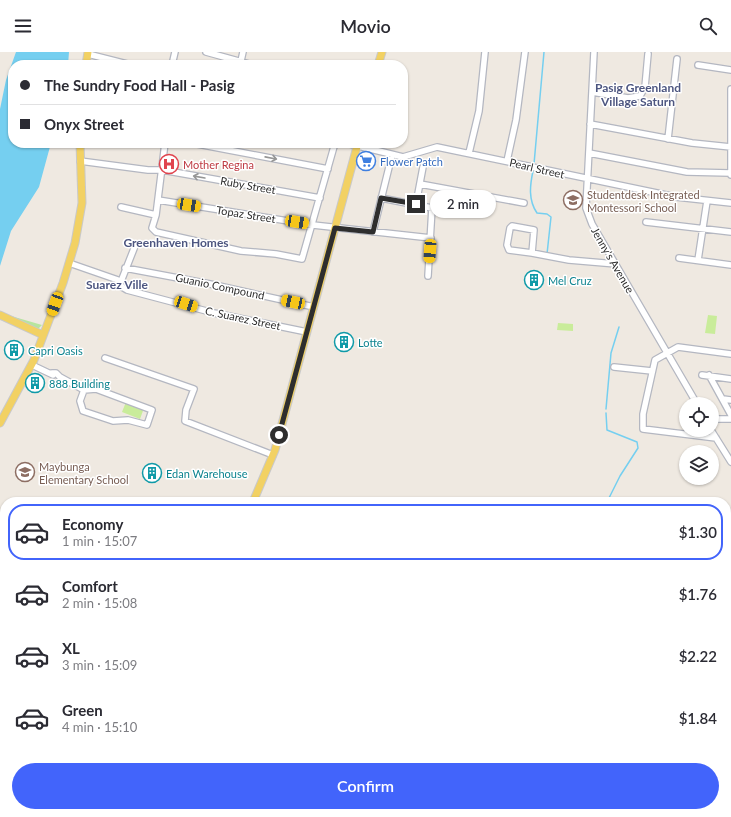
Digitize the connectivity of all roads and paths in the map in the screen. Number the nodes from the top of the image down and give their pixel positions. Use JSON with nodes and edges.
{"nodes":[{"id":1,"x":206,"y":52,"type":"edge"},
{"id":2,"x":485,"y":52,"type":"edge"},
{"id":3,"x":525,"y":52,"type":"edge"},
{"id":4,"x":594,"y":52,"type":"edge"},
{"id":5,"x":88,"y":53,"type":"edge"},
{"id":6,"x":213,"y":53,"type":"edge"},
{"id":7,"x":648,"y":54,"type":"dead end"},
{"id":8,"x":677,"y":59,"type":"dead end"},
{"id":9,"x":113,"y":60,"type":"edge"},
{"id":10,"x":238,"y":60,"type":"edge"},
{"id":11,"x":698,"y":65,"type":"dead end"},
{"id":12,"x":731,"y":70,"type":"edge"},
{"id":13,"x":731,"y":89,"type":"edge"},
{"id":14,"x":592,"y":92,"type":"junction"},
{"id":15,"x":731,"y":116,"type":"edge"},
{"id":16,"x":590,"y":124,"type":"junction"},
{"id":17,"x":668,"y":139,"type":"junction"},
{"id":18,"x":731,"y":147,"type":"edge"},
{"id":19,"x":80,"y":148,"type":"edge"},
{"id":20,"x":164,"y":148,"type":"edge"},
{"id":21,"x":218,"y":148,"type":"edge"},
{"id":22,"x":334,"y":148,"type":"edge"},
{"id":23,"x":357,"y":148,"type":"edge"},
{"id":24,"x":370,"y":148,"type":"edge"},
{"id":25,"x":469,"y":153,"type":"junction"},
{"id":26,"x":589,"y":154,"type":"junction"},
{"id":27,"x":392,"y":155,"type":"junction"},
{"id":28,"x":80,"y":161,"type":"junction"},
{"id":29,"x":507,"y":161,"type":"junction"},
{"id":30,"x":423,"y":167,"type":"dead end"},
{"id":31,"x":328,"y":169,"type":"junction"},
{"id":32,"x":162,"y":170,"type":"junction"},
{"id":33,"x":731,"y":174,"type":"edge"},
{"id":34,"x":587,"y":180,"type":"junction"},
{"id":35,"x":420,"y":184,"type":"junction"},
{"id":36,"x":320,"y":198,"type":"junction"},
{"id":37,"x":381,"y":198,"type":"junction"},
{"id":38,"x":158,"y":200,"type":"junction"},
{"id":39,"x":707,"y":201,"type":"junction"},
{"id":40,"x":524,"y":203,"type":"dead end"},
{"id":41,"x":731,"y":203,"type":"edge"},
{"id":42,"x":416,"y":204,"type":"junction"},
{"id":43,"x":121,"y":207,"type":"dead end"},
{"id":44,"x":156,"y":215,"type":"junction"},
{"id":45,"x":646,"y":222,"type":"dead end"},
{"id":46,"x":313,"y":225,"type":"junction"},
{"id":47,"x":335,"y":228,"type":"junction"},
{"id":48,"x":702,"y":229,"type":"junction"},
{"id":49,"x":373,"y":232,"type":"junction"},
{"id":50,"x":731,"y":232,"type":"edge"},
{"id":51,"x":431,"y":238,"type":"junction"},
{"id":52,"x":135,"y":246,"type":"dead end"},
{"id":53,"x":532,"y":254,"type":"junction"},
{"id":54,"x":679,"y":258,"type":"dead end"},
{"id":55,"x":698,"y":260,"type":"junction"},
{"id":56,"x":69,"y":263,"type":"junction"},
{"id":57,"x":616,"y":264,"type":"junction"},
{"id":58,"x":731,"y":265,"type":"edge"},
{"id":59,"x":125,"y":268,"type":"junction"},
{"id":60,"x":428,"y":276,"type":"dead end"},
{"id":61,"x":120,"y":284,"type":"junction"},
{"id":62,"x":314,"y":307,"type":"junction"},
{"id":63,"x":0,"y":316,"type":"edge"},
{"id":64,"x":307,"y":332,"type":"junction"},
{"id":65,"x":43,"y":335,"type":"junction"},
{"id":66,"x":668,"y":354,"type":"junction"},
{"id":67,"x":731,"y":354,"type":"edge"},
{"id":68,"x":105,"y":358,"type":"dead end"},
{"id":69,"x":32,"y":365,"type":"junction"},
{"id":70,"x":614,"y":367,"type":"dead end"},
{"id":71,"x":652,"y":371,"type":"junction"},
{"id":72,"x":702,"y":375,"type":"dead end"},
{"id":73,"x":709,"y":375,"type":"junction"},
{"id":74,"x":731,"y":379,"type":"edge"},
{"id":75,"x":84,"y":390,"type":"junction"},
{"id":76,"x":693,"y":397,"type":"edge"},
{"id":77,"x":723,"y":399,"type":"junction"},
{"id":78,"x":731,"y":400,"type":"edge"},
{"id":79,"x":731,"y":414,"type":"edge"},
{"id":80,"x":719,"y":419,"type":"edge"},
{"id":81,"x":731,"y":419,"type":"edge"},
{"id":82,"x":0,"y":423,"type":"edge"},
{"id":83,"x":716,"y":438,"type":"joint"},
{"id":84,"x":273,"y":455,"type":"junction"},
{"id":85,"x":731,"y":462,"type":"edge"},
{"id":86,"x":255,"y":497,"type":"edge"}],
"edges":[{"from":1,"to":6,"type":"street"},
{"from":2,"to":25,"type":"street"},
{"from":3,"to":29,"type":"street"},
{"from":4,"to":14,"type":"street","name":"Jenny's Avenue"},
{"from":5,"to":9,"type":"street"},
{"from":6,"to":10,"type":"street"},
{"from":7,"to":14,"type":"street"},
{"from":8,"to":17,"type":"street"},
{"from":11,"to":12,"type":"street"},
{"from":13,"to":15,"type":"street"},
{"from":14,"to":16,"type":"street","name":"Jenny's Avenue"},
{"from":15,"to":18,"type":"street"},
{"from":16,"to":17,"type":"street"},
{"from":16,"to":26,"type":"street","name":"Jenny's Avenue"},
{"from":17,"to":18,"type":"street"},
{"from":18,"to":33,"type":"street"},
{"from":19,"to":28,"type":"main road"},
{"from":20,"to":32,"type":"street"},
{"from":21,"to":31,"type":"street","one_way":true},
{"from":22,"to":31,"type":"street"},
{"from":23,"to":47,"type":"main road"},
{"from":24,"to":27,"type":"street","name":"Pearl Street"},
{"from":25,"to":27,"type":"street","name":"Pearl Street"},
{"from":25,"to":29,"type":"street","name":"Pearl Street"},
{"from":26,"to":33,"type":"street"},
{"from":26,"to":34,"type":"street","name":"Jenny's Avenue"},
{"from":27,"to":37,"type":"street"},
{"from":28,"to":32,"type":"street","name":"Ruby Street"},
{"from":28,"to":56,"type":"main road"},
{"from":29,"to":34,"type":"street","name":"Pearl Street"},
{"from":30,"to":35,"type":"street"},
{"from":31,"to":36,"type":"street"},
{"from":36,"to":32,"type":"street","name":"Ruby Street","one_way":true},
{"from":32,"to":38,"type":"street"},
{"from":34,"to":39,"type":"street","name":"Pearl Street"},
{"from":34,"to":57,"type":"street","name":"Jenny's Avenue"},
{"from":35,"to":40,"type":"street"},
{"from":35,"to":42,"type":"street"},
{"from":36,"to":46,"type":"street"},
{"from":37,"to":42,"type":"street"},
{"from":37,"to":49,"type":"street"},
{"from":38,"to":44,"type":"street"},
{"from":38,"to":46,"type":"street","name":"Topaz Street"},
{"from":39,"to":41,"type":"street","name":"Pearl Street"},
{"from":39,"to":48,"type":"street"},
{"from":42,"to":51,"type":"street"},
{"from":43,"to":44,"type":"street"},
{"from":44,"to":46,"type":"street"},
{"from":45,"to":48,"type":"street"},
{"from":46,"to":47,"type":"street","name":"Topaz Street"},
{"from":47,"to":49,"type":"street","name":"Topaz Street"},
{"from":47,"to":62,"type":"main road"},
{"from":48,"to":50,"type":"street"},
{"from":48,"to":55,"type":"street"},
{"from":49,"to":51,"type":"street","name":"Topaz Street"},
{"from":51,"to":60,"type":"street"},
{"from":52,"to":59,"type":"street"},
{"from":53,"to":53,"type":"street"},
{"from":53,"to":57,"type":"street"},
{"from":54,"to":55,"type":"street"},
{"from":55,"to":58,"type":"street"},
{"from":56,"to":61,"type":"street","name":"C. Suarez Street"},
{"from":56,"to":65,"type":"main road"},
{"from":57,"to":66,"type":"street","name":"Jenny's Avenue"},
{"from":59,"to":61,"type":"street"},
{"from":59,"to":62,"type":"street","name":"Guanio Compound"},
{"from":61,"to":64,"type":"street","name":"C. Suarez Street"},
{"from":62,"to":64,"type":"main road"},
{"from":63,"to":65,"type":"main road"},
{"from":64,"to":84,"type":"main road"},
{"from":65,"to":69,"type":"main road"},
{"from":66,"to":67,"type":"street"},
{"from":66,"to":71,"type":"street"},
{"from":66,"to":76,"type":"street","name":"Jenny's Avenue"},
{"from":68,"to":84,"type":"street"},
{"from":69,"to":75,"type":"street"},
{"from":69,"to":82,"type":"main road"},
{"from":70,"to":71,"type":"street"},
{"from":71,"to":83,"type":"street"},
{"from":72,"to":73,"type":"street"},
{"from":73,"to":74,"type":"street"},
{"from":73,"to":77,"type":"street"},
{"from":75,"to":75,"type":"street"},
{"from":77,"to":78,"type":"street"},
{"from":77,"to":79,"type":"street"},
{"from":80,"to":81,"type":"street"},
{"from":83,"to":85,"type":"street"},
{"from":84,"to":86,"type":"main road"}]}
